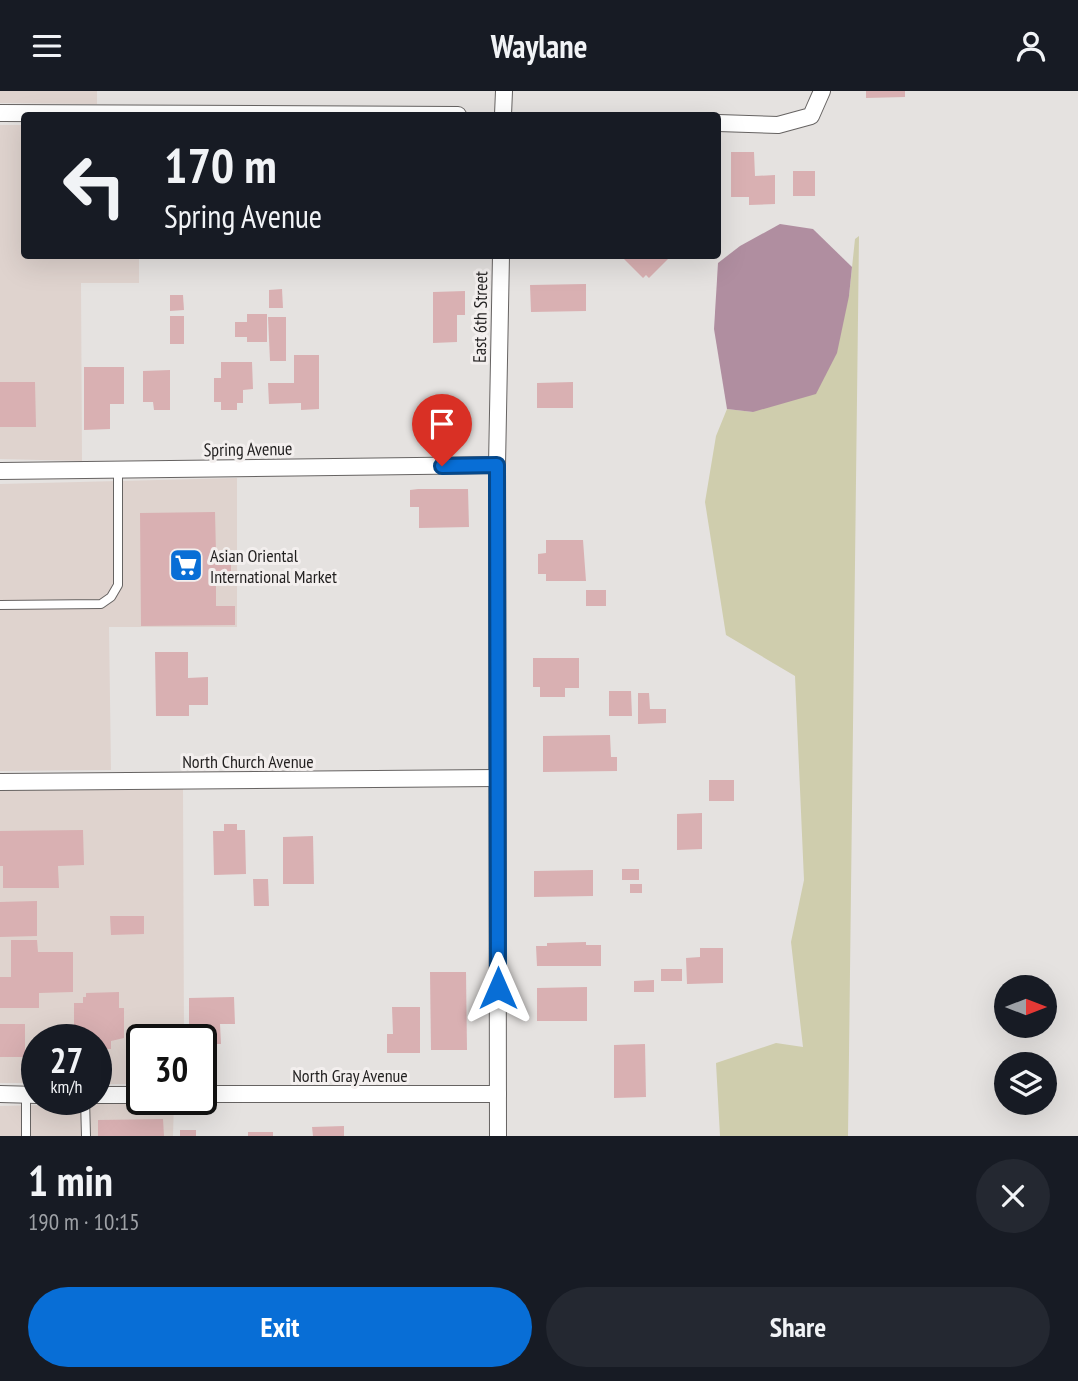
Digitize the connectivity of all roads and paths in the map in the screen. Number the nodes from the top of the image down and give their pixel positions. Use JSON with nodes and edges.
{"nodes":[{"id":1,"x":504,"y":91,"type":"edge"},
{"id":2,"x":822,"y":91,"type":"edge"},
{"id":3,"x":503,"y":112,"type":"edge"},
{"id":4,"x":0,"y":113,"type":"edge"},
{"id":5,"x":21,"y":113,"type":"edge"},
{"id":6,"x":721,"y":123,"type":"edge"},
{"id":7,"x":501,"y":259,"type":"edge"},
{"id":8,"x":497,"y":465,"type":"junction"},
{"id":9,"x":117,"y":470,"type":"junction"},
{"id":10,"x":0,"y":471,"type":"edge"},
{"id":11,"x":0,"y":605,"type":"edge"},
{"id":12,"x":497,"y":778,"type":"junction"},
{"id":13,"x":0,"y":782,"type":"edge"},
{"id":14,"x":0,"y":1094,"type":"edge"},
{"id":15,"x":217,"y":1094,"type":"edge"},
{"id":16,"x":498,"y":1094,"type":"junction"},
{"id":17,"x":21,"y":1095,"type":"edge"},
{"id":18,"x":29,"y":1115,"type":"edge"},
{"id":19,"x":85,"y":1115,"type":"edge"},
{"id":20,"x":26,"y":1136,"type":"edge"},
{"id":21,"x":86,"y":1136,"type":"edge"},
{"id":22,"x":498,"y":1136,"type":"edge"}],
"edges":[{"from":1,"to":3,"type":"street"},
{"from":2,"to":6,"type":"street"},
{"from":4,"to":5,"type":"street"},
{"from":7,"to":8,"type":"street","name":"East 6th Street"},
{"from":8,"to":9,"type":"street","name":"Spring Avenue"},
{"from":8,"to":12,"type":"street","name":"East 6th Street"},
{"from":9,"to":10,"type":"street","name":"Spring Avenue"},
{"from":9,"to":11,"type":"lane"},
{"from":12,"to":13,"type":"street","name":"North Church Avenue"},
{"from":12,"to":16,"type":"street","name":"East 6th Street"},
{"from":14,"to":17,"type":"street"},
{"from":15,"to":16,"type":"street","name":"North Gray Avenue"},
{"from":16,"to":22,"type":"street","name":"East 6th Street"},
{"from":18,"to":20,"type":"lane"},
{"from":19,"to":21,"type":"lane"}]}
